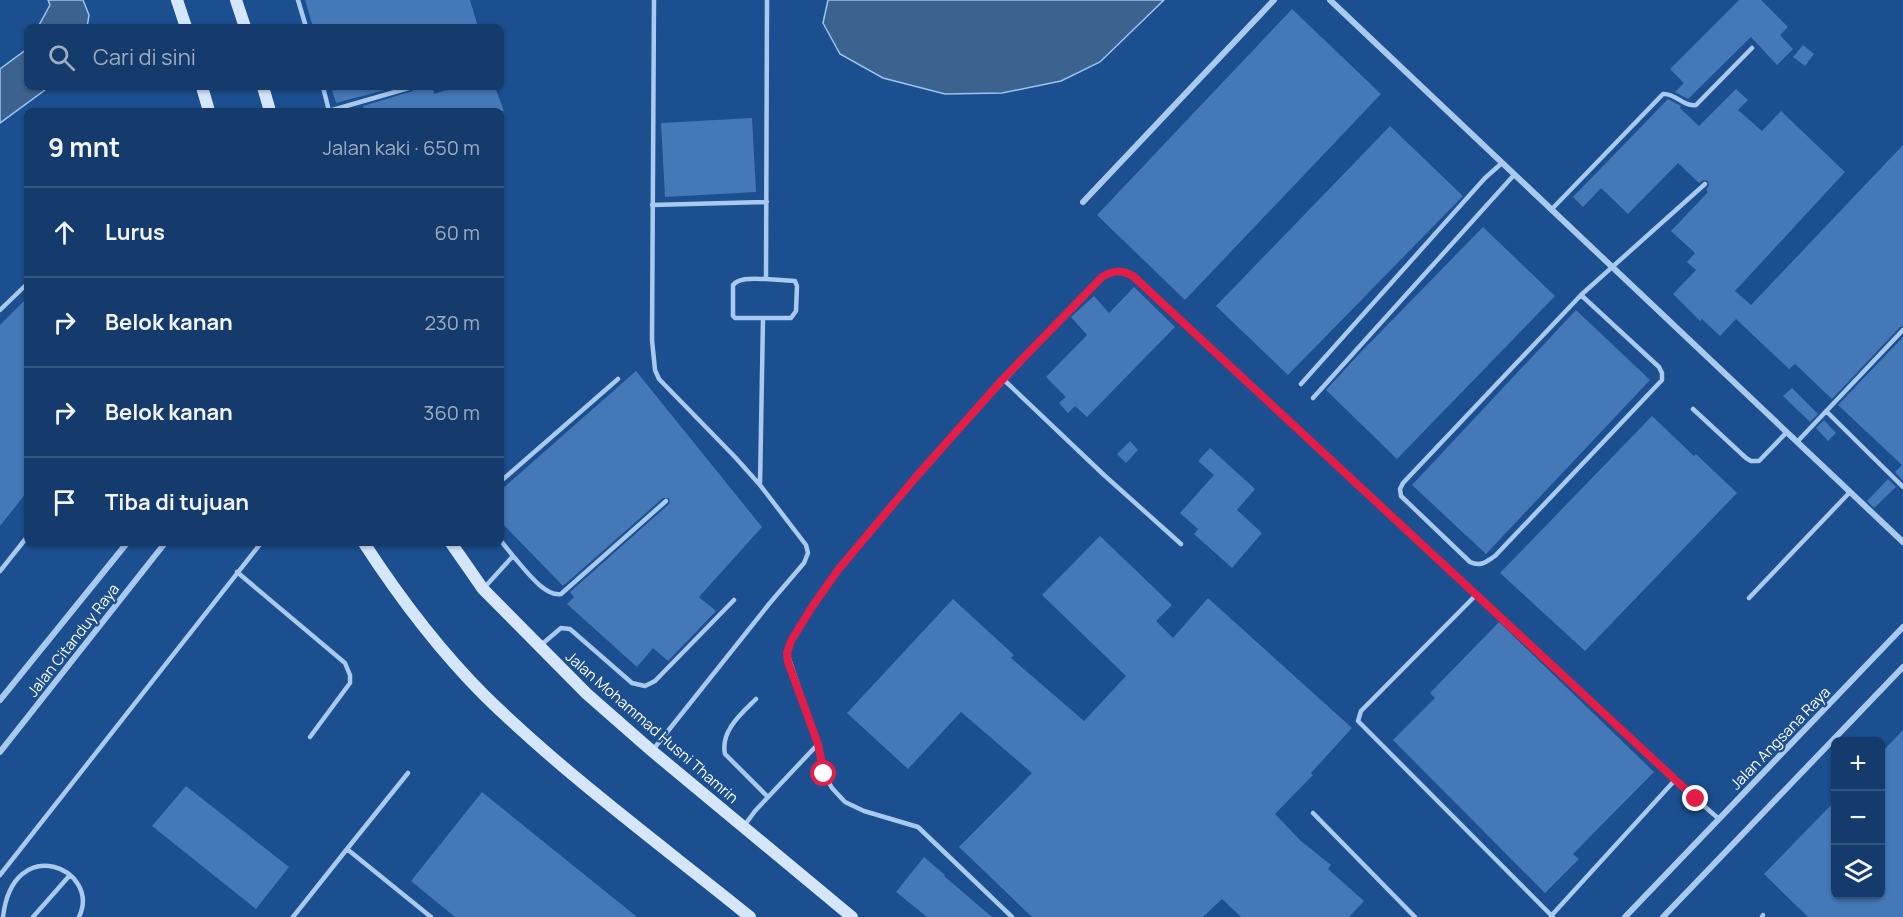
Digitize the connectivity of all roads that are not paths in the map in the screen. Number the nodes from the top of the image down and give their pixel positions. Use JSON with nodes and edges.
{"nodes":[{"id":1,"x":177,"y":0,"type":"edge"},
{"id":2,"x":298,"y":0,"type":"edge"},
{"id":3,"x":654,"y":0,"type":"edge"},
{"id":4,"x":767,"y":0,"type":"edge"},
{"id":5,"x":1274,"y":0,"type":"edge"},
{"id":6,"x":1330,"y":0,"type":"edge"},
{"id":7,"x":240,"y":1,"type":"edge"},
{"id":8,"x":185,"y":24,"type":"edge"},
{"id":9,"x":244,"y":24,"type":"edge"},
{"id":10,"x":305,"y":24,"type":"edge"},
{"id":11,"x":1752,"y":48,"type":"dead end"},
{"id":12,"x":203,"y":90,"type":"edge"},
{"id":13,"x":264,"y":90,"type":"edge"},
{"id":14,"x":323,"y":90,"type":"edge"},
{"id":15,"x":402,"y":90,"type":"edge"},
{"id":16,"x":208,"y":108,"type":"edge"},
{"id":17,"x":269,"y":108,"type":"edge"},
{"id":18,"x":328,"y":108,"type":"edge"},
{"id":19,"x":339,"y":108,"type":"edge"},
{"id":20,"x":1502,"y":163,"type":"junction"},
{"id":21,"x":1514,"y":175,"type":"junction"},
{"id":22,"x":1705,"y":184,"type":"dead end"},
{"id":23,"x":767,"y":202,"type":"junction"},
{"id":24,"x":1083,"y":202,"type":"dead end"},
{"id":25,"x":652,"y":205,"type":"junction"},
{"id":26,"x":1551,"y":210,"type":"junction"},
{"id":27,"x":1612,"y":269,"type":"junction"},
{"id":28,"x":766,"y":279,"type":"junction"},
{"id":29,"x":24,"y":287,"type":"edge"},
{"id":30,"x":1581,"y":295,"type":"junction"},
{"id":31,"x":0,"y":310,"type":"edge"},
{"id":32,"x":763,"y":318,"type":"junction"},
{"id":33,"x":1903,"y":330,"type":"edge"},
{"id":34,"x":1003,"y":379,"type":"junction"},
{"id":35,"x":618,"y":380,"type":"dead end"},
{"id":36,"x":1301,"y":384,"type":"dead end"},
{"id":37,"x":1313,"y":398,"type":"dead end"},
{"id":38,"x":1693,"y":409,"type":"dead end"},
{"id":39,"x":1826,"y":411,"type":"junction"},
{"id":40,"x":1787,"y":432,"type":"junction"},
{"id":41,"x":1797,"y":442,"type":"junction"},
{"id":42,"x":504,"y":479,"type":"edge"},
{"id":43,"x":760,"y":485,"type":"junction"},
{"id":44,"x":1903,"y":487,"type":"edge"},
{"id":45,"x":1850,"y":492,"type":"junction"},
{"id":46,"x":666,"y":501,"type":"dead end"},
{"id":47,"x":24,"y":541,"type":"edge"},
{"id":48,"x":1903,"y":542,"type":"edge"},
{"id":49,"x":1181,"y":544,"type":"dead end"},
{"id":50,"x":504,"y":545,"type":"edge"},
{"id":51,"x":125,"y":546,"type":"edge"},
{"id":52,"x":163,"y":546,"type":"edge"},
{"id":53,"x":259,"y":546,"type":"edge"},
{"id":54,"x":366,"y":546,"type":"edge"},
{"id":55,"x":453,"y":546,"type":"edge"},
{"id":56,"x":513,"y":556,"type":"junction"},
{"id":57,"x":0,"y":572,"type":"edge"},
{"id":58,"x":237,"y":572,"type":"junction"},
{"id":59,"x":483,"y":590,"type":"junction"},
{"id":60,"x":1476,"y":595,"type":"junction"},
{"id":61,"x":1749,"y":598,"type":"dead end"},
{"id":62,"x":734,"y":600,"type":"dead end"},
{"id":63,"x":1903,"y":627,"type":"edge"},
{"id":64,"x":539,"y":647,"type":"junction"},
{"id":65,"x":1903,"y":667,"type":"edge"},
{"id":66,"x":756,"y":699,"type":"dead end"},
{"id":67,"x":0,"y":700,"type":"edge"},
{"id":68,"x":310,"y":737,"type":"dead end"},
{"id":69,"x":818,"y":744,"type":"junction"},
{"id":70,"x":652,"y":751,"type":"junction"},
{"id":71,"x":0,"y":752,"type":"edge"},
{"id":72,"x":408,"y":773,"type":"dead end"},
{"id":73,"x":1675,"y":780,"type":"junction"},
{"id":74,"x":768,"y":797,"type":"junction"},
{"id":75,"x":1313,"y":813,"type":"dead end"},
{"id":76,"x":1719,"y":819,"type":"junction"},
{"id":77,"x":744,"y":826,"type":"junction"},
{"id":78,"x":347,"y":849,"type":"junction"},
{"id":79,"x":0,"y":875,"type":"edge"},
{"id":80,"x":70,"y":875,"type":"junction"},
{"id":81,"x":2,"y":916,"type":"edge"},
{"id":82,"x":1552,"y":916,"type":"edge"},
{"id":83,"x":33,"y":917,"type":"edge"},
{"id":84,"x":79,"y":917,"type":"edge"},
{"id":85,"x":293,"y":917,"type":"edge"},
{"id":86,"x":431,"y":917,"type":"edge"},
{"id":87,"x":750,"y":917,"type":"edge"},
{"id":88,"x":852,"y":917,"type":"edge"},
{"id":89,"x":1012,"y":917,"type":"edge"},
{"id":90,"x":1415,"y":917,"type":"edge"},
{"id":91,"x":1625,"y":917,"type":"edge"},
{"id":92,"x":1664,"y":917,"type":"edge"}],
"edges":[{"from":1,"to":8,"type":"street"},
{"from":2,"to":10,"type":"lane"},
{"from":3,"to":25,"type":"lane"},
{"from":4,"to":23,"type":"lane"},
{"from":5,"to":24,"type":"street"},
{"from":6,"to":20,"type":"street"},
{"from":7,"to":9,"type":"street"},
{"from":11,"to":26,"type":"lane"},
{"from":12,"to":16,"type":"street"},
{"from":13,"to":17,"type":"street"},
{"from":14,"to":18,"type":"lane"},
{"from":15,"to":19,"type":"lane"},
{"from":20,"to":21,"type":"street"},
{"from":20,"to":36,"type":"lane"},
{"from":21,"to":26,"type":"street"},
{"from":21,"to":37,"type":"lane"},
{"from":22,"to":27,"type":"lane"},
{"from":23,"to":25,"type":"lane"},
{"from":23,"to":28,"type":"lane"},
{"from":25,"to":43,"type":"lane"},
{"from":26,"to":27,"type":"street"},
{"from":27,"to":30,"type":"lane"},
{"from":27,"to":40,"type":"street"},
{"from":28,"to":32,"type":"lane"},
{"from":28,"to":32,"type":"lane"},
{"from":29,"to":31,"type":"lane"},
{"from":30,"to":30,"type":"lane"},
{"from":32,"to":43,"type":"lane"},
{"from":33,"to":39,"type":"lane"},
{"from":34,"to":49,"type":"lane"},
{"from":34,"to":60,"type":"lane"},
{"from":34,"to":69,"type":"lane"},
{"from":35,"to":42,"type":"lane"},
{"from":38,"to":40,"type":"lane"},
{"from":39,"to":41,"type":"lane"},
{"from":39,"to":44,"type":"lane"},
{"from":40,"to":41,"type":"street"},
{"from":41,"to":45,"type":"street"},
{"from":43,"to":70,"type":"lane"},
{"from":45,"to":48,"type":"street"},
{"from":45,"to":61,"type":"lane"},
{"from":46,"to":56,"type":"lane"},
{"from":47,"to":57,"type":"lane"},
{"from":50,"to":56,"type":"lane"},
{"from":51,"to":67,"type":"street","name":"Jalan Citanduy Raya"},
{"from":52,"to":71,"type":"street","name":"Jalan Citanduy Raya"},
{"from":53,"to":58,"type":"lane"},
{"from":54,"to":87,"type":"street"},
{"from":55,"to":59,"type":"street","name":"Jalan Mohammad Husni Thamrin"},
{"from":56,"to":59,"type":"lane"},
{"from":58,"to":68,"type":"lane"},
{"from":58,"to":79,"type":"lane"},
{"from":59,"to":64,"type":"street","name":"Jalan Mohammad Husni Thamrin"},
{"from":60,"to":73,"type":"lane"},
{"from":60,"to":82,"type":"lane"},
{"from":62,"to":64,"type":"lane"},
{"from":63,"to":76,"type":"street","name":"Jalan Angsana Raya"},
{"from":64,"to":70,"type":"street","name":"Jalan Mohammad Husni Thamrin"},
{"from":65,"to":92,"type":"street"},
{"from":66,"to":74,"type":"lane"},
{"from":69,"to":74,"type":"lane"},
{"from":69,"to":89,"type":"lane"},
{"from":70,"to":77,"type":"street","name":"Jalan Mohammad Husni Thamrin"},
{"from":72,"to":78,"type":"lane"},
{"from":73,"to":76,"type":"lane"},
{"from":73,"to":82,"type":"lane"},
{"from":74,"to":77,"type":"lane"},
{"from":75,"to":90,"type":"lane"},
{"from":76,"to":91,"type":"street","name":"Jalan Angsana Raya"},
{"from":77,"to":88,"type":"street","name":"Jalan Mohammad Husni Thamrin"},
{"from":78,"to":85,"type":"lane"},
{"from":78,"to":86,"type":"lane"},
{"from":80,"to":81,"type":"lane"},
{"from":80,"to":83,"type":"lane"},
{"from":80,"to":84,"type":"lane"}]}
